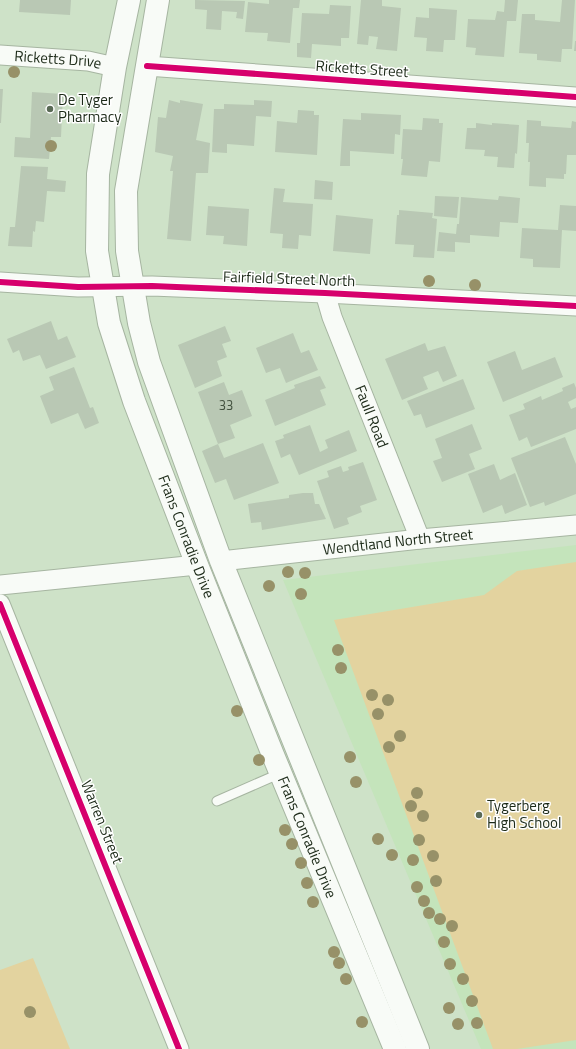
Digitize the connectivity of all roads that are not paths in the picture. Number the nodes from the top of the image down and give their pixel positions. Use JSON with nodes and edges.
{"nodes":[{"id":1,"x":129,"y":0,"type":"edge"},
{"id":2,"x":158,"y":0,"type":"edge"},
{"id":3,"x":0,"y":55,"type":"edge"},
{"id":4,"x":147,"y":66,"type":"junction"},
{"id":5,"x":115,"y":67,"type":"junction"},
{"id":6,"x":576,"y":97,"type":"edge"},
{"id":7,"x":0,"y":282,"type":"edge"},
{"id":8,"x":132,"y":286,"type":"junction"},
{"id":9,"x":102,"y":287,"type":"junction"},
{"id":10,"x":325,"y":293,"type":"junction"},
{"id":11,"x":576,"y":306,"type":"edge"},
{"id":12,"x":576,"y":525,"type":"edge"},
{"id":13,"x":420,"y":540,"type":"junction"},
{"id":14,"x":221,"y":561,"type":"junction"},
{"id":15,"x":197,"y":565,"type":"junction"},
{"id":16,"x":0,"y":585,"type":"edge"},
{"id":17,"x":0,"y":604,"type":"edge"},
{"id":18,"x":280,"y":773,"type":"junction"},
{"id":19,"x":217,"y":801,"type":"dead end"},
{"id":20,"x":179,"y":1049,"type":"edge"},
{"id":21,"x":395,"y":1049,"type":"edge"},
{"id":22,"x":418,"y":1049,"type":"edge"}],
"edges":[{"from":1,"to":5,"type":"main road","name":"Frans Conradie Drive"},
{"from":2,"to":4,"type":"main road","name":"Frans Conradie Drive"},
{"from":3,"to":5,"type":"street","name":"Ricketts Drive"},
{"from":4,"to":6,"type":"street","name":"Ricketts Street"},
{"from":4,"to":8,"type":"main road","name":"Frans Conradie Drive"},
{"from":5,"to":9,"type":"main road","name":"Frans Conradie Drive"},
{"from":7,"to":9,"type":"street","name":"Fairfield Street North"},
{"from":8,"to":9,"type":"street","name":"Fairfield Street North"},
{"from":8,"to":10,"type":"street","name":"Fairfield Street North"},
{"from":8,"to":14,"type":"main road","name":"Frans Conradie Drive"},
{"from":9,"to":15,"type":"main road","name":"Frans Conradie Drive"},
{"from":10,"to":11,"type":"street","name":"Fairfield Street North"},
{"from":10,"to":13,"type":"street","name":"Faull Road"},
{"from":12,"to":13,"type":"street","name":"Wendtland North Street"},
{"from":13,"to":14,"type":"street","name":"Wendtland North Street"},
{"from":14,"to":22,"type":"main road","name":"Frans Conradie Drive"},
{"from":15,"to":16,"type":"street"},
{"from":15,"to":18,"type":"main road","name":"Frans Conradie Drive"},
{"from":17,"to":20,"type":"street","name":"Warren Street"},
{"from":18,"to":19,"type":"lane"},
{"from":18,"to":21,"type":"main road","name":"Frans Conradie Drive"}]}
